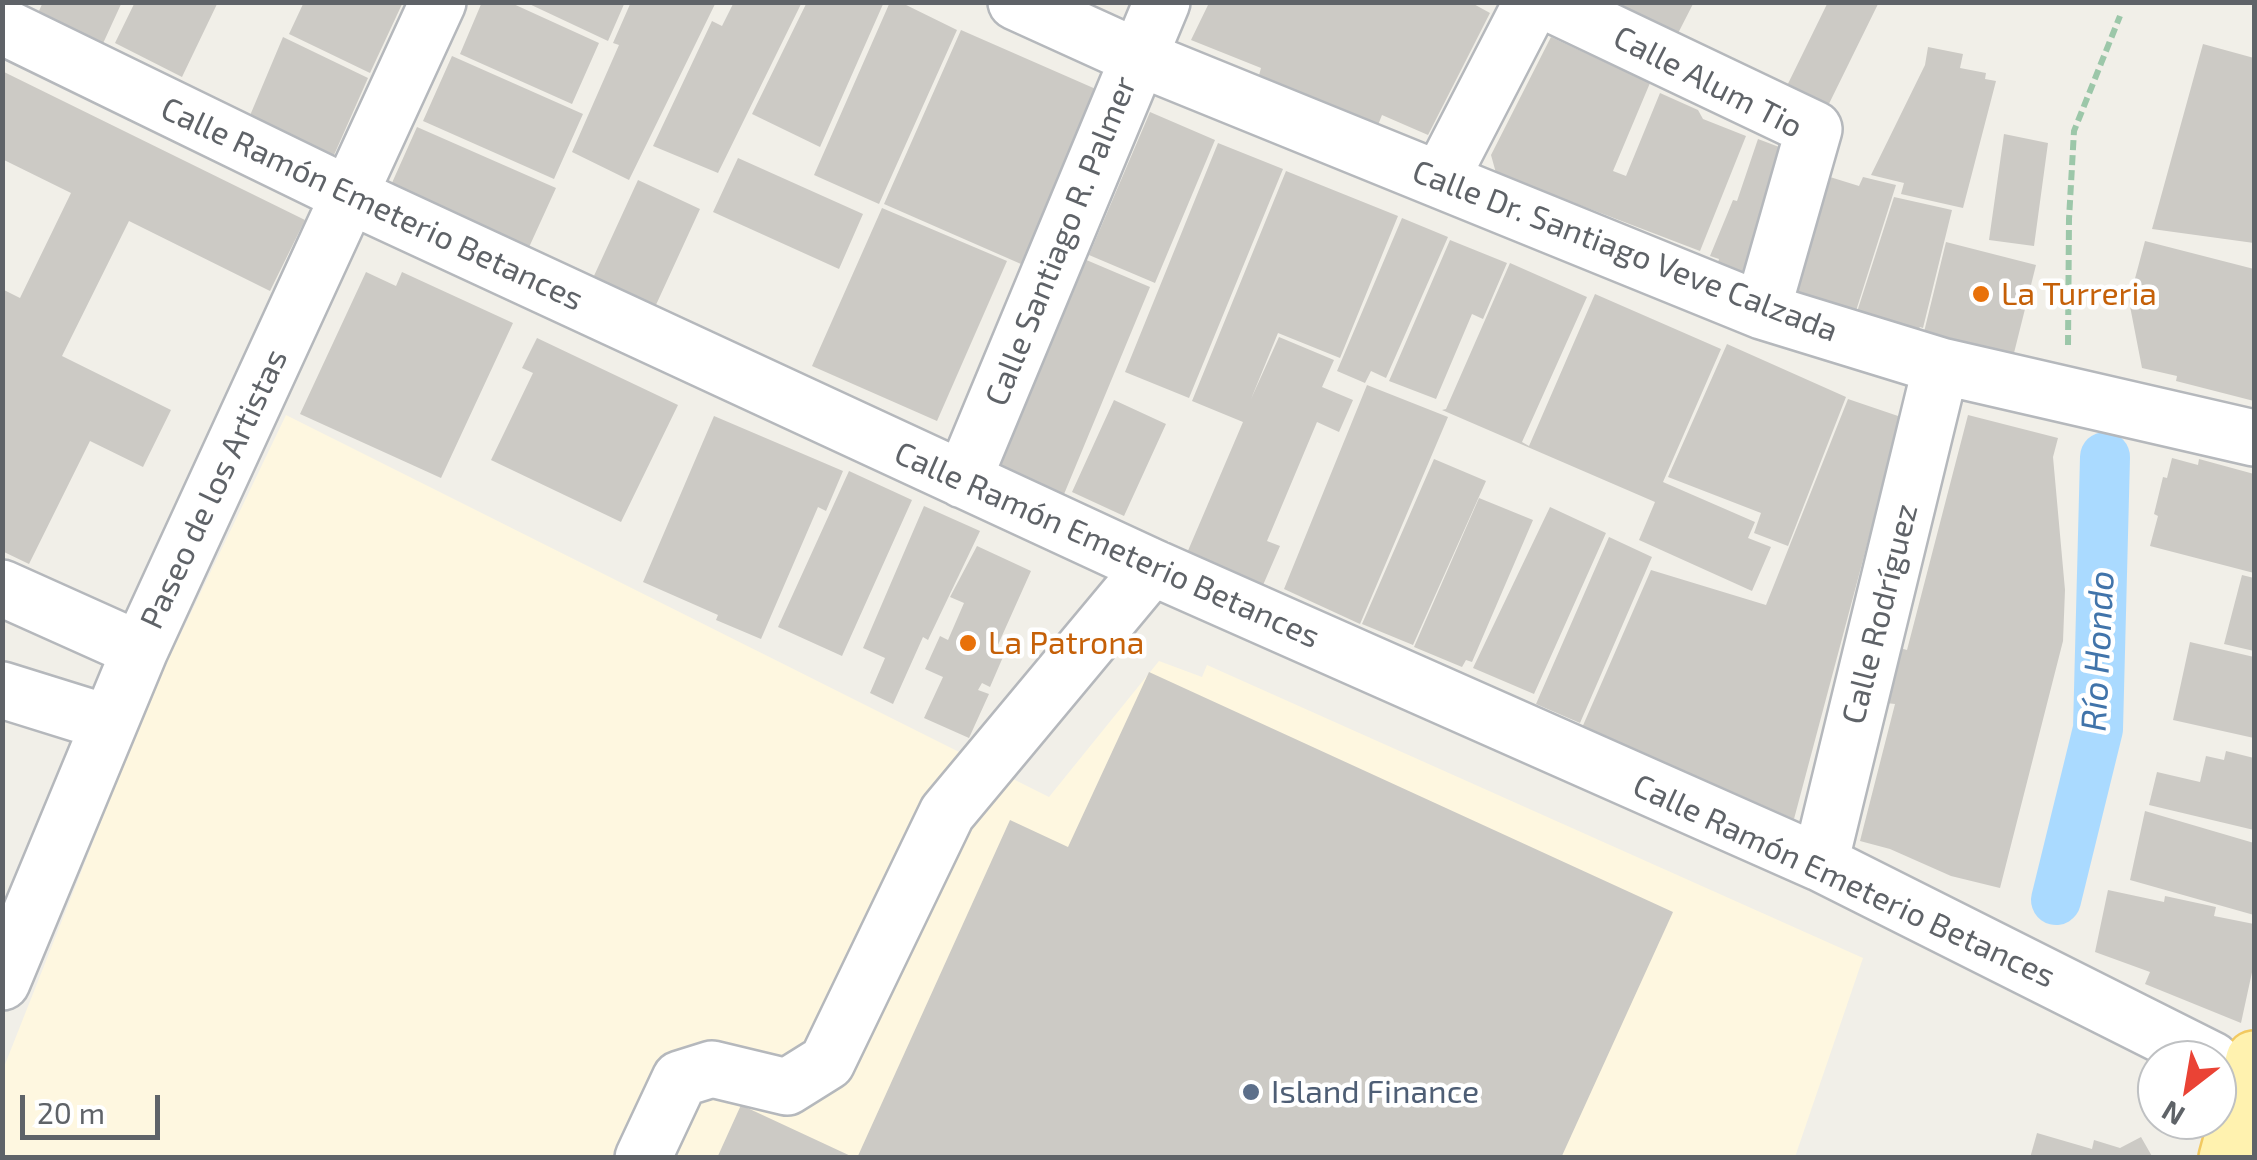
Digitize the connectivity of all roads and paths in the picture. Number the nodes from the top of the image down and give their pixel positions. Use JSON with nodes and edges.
{"nodes":[{"id":1,"x":438,"y":2,"type":"edge"},
{"id":2,"x":1016,"y":2,"type":"edge"},
{"id":3,"x":1162,"y":2,"type":"edge"},
{"id":4,"x":1532,"y":2,"type":"edge"},
{"id":5,"x":1547,"y":2,"type":"edge"},
{"id":6,"x":2120,"y":16,"type":"dead end"},
{"id":7,"x":8,"y":19,"type":"edge"},
{"id":8,"x":1137,"y":57,"type":"junction"},
{"id":9,"x":1440,"y":180,"type":"junction"},
{"id":10,"x":349,"y":195,"type":"junction"},
{"id":11,"x":1762,"y":312,"type":"junction"},
{"id":12,"x":1941,"y":366,"type":"junction"},
{"id":13,"x":2068,"y":393,"type":"junction"},
{"id":14,"x":2230,"y":432,"type":"edge"},
{"id":15,"x":963,"y":480,"type":"junction"},
{"id":16,"x":1152,"y":568,"type":"junction"},
{"id":17,"x":2,"y":588,"type":"edge"},
{"id":18,"x":140,"y":650,"type":"junction"},
{"id":19,"x":2,"y":690,"type":"edge"},
{"id":20,"x":108,"y":723,"type":"junction"},
{"id":21,"x":1820,"y":863,"type":"junction"},
{"id":22,"x":2,"y":982,"type":"edge"},
{"id":23,"x":2238,"y":1068,"type":"edge"},
{"id":24,"x":643,"y":1158,"type":"edge"},
{"id":25,"x":2226,"y":1158,"type":"edge"}],
"edges":[{"from":1,"to":10,"type":"street","name":"Paseo de los Artistas"},
{"from":2,"to":8,"type":"street","name":"Calle Dr. Santiago Veve Calzada"},
{"from":3,"to":8,"type":"street","name":"Calle Santiago R. Palmer"},
{"from":4,"to":9,"type":"street"},
{"from":5,"to":11,"type":"street","name":"Calle Alum Tio"},
{"from":6,"to":13,"type":"path"},
{"from":7,"to":10,"type":"street","name":"Calle Ramón Emeterio Betances"},
{"from":8,"to":9,"type":"street","name":"Calle Dr. Santiago Veve Calzada"},
{"from":8,"to":15,"type":"street","name":"Calle Santiago R. Palmer"},
{"from":9,"to":11,"type":"street","name":"Calle Dr. Santiago Veve Calzada"},
{"from":10,"to":15,"type":"street","name":"Calle Ramón Emeterio Betances"},
{"from":10,"to":18,"type":"street","name":"Paseo de los Artistas"},
{"from":11,"to":12,"type":"street","name":"Calle Dr. Santiago Veve Calzada"},
{"from":12,"to":13,"type":"street","name":"Calle Dr. Santiago Veve Calzada"},
{"from":12,"to":21,"type":"street","name":"Calle Rodríguez"},
{"from":13,"to":14,"type":"street","name":"Calle Dr. Santiago Veve Calzada"},
{"from":15,"to":16,"type":"street","name":"Calle Ramón Emeterio Betances"},
{"from":16,"to":21,"type":"street","name":"Calle Ramón Emeterio Betances"},
{"from":16,"to":24,"type":"street"},
{"from":17,"to":18,"type":"street"},
{"from":18,"to":20,"type":"street","name":"Paseo de los Artistas"},
{"from":19,"to":20,"type":"street"},
{"from":20,"to":22,"type":"street","name":"Paseo de los Artistas"},
{"from":21,"to":23,"type":"street","name":"Calle Ramón Emeterio Betances"},
{"from":23,"to":25,"type":"main road"}]}
